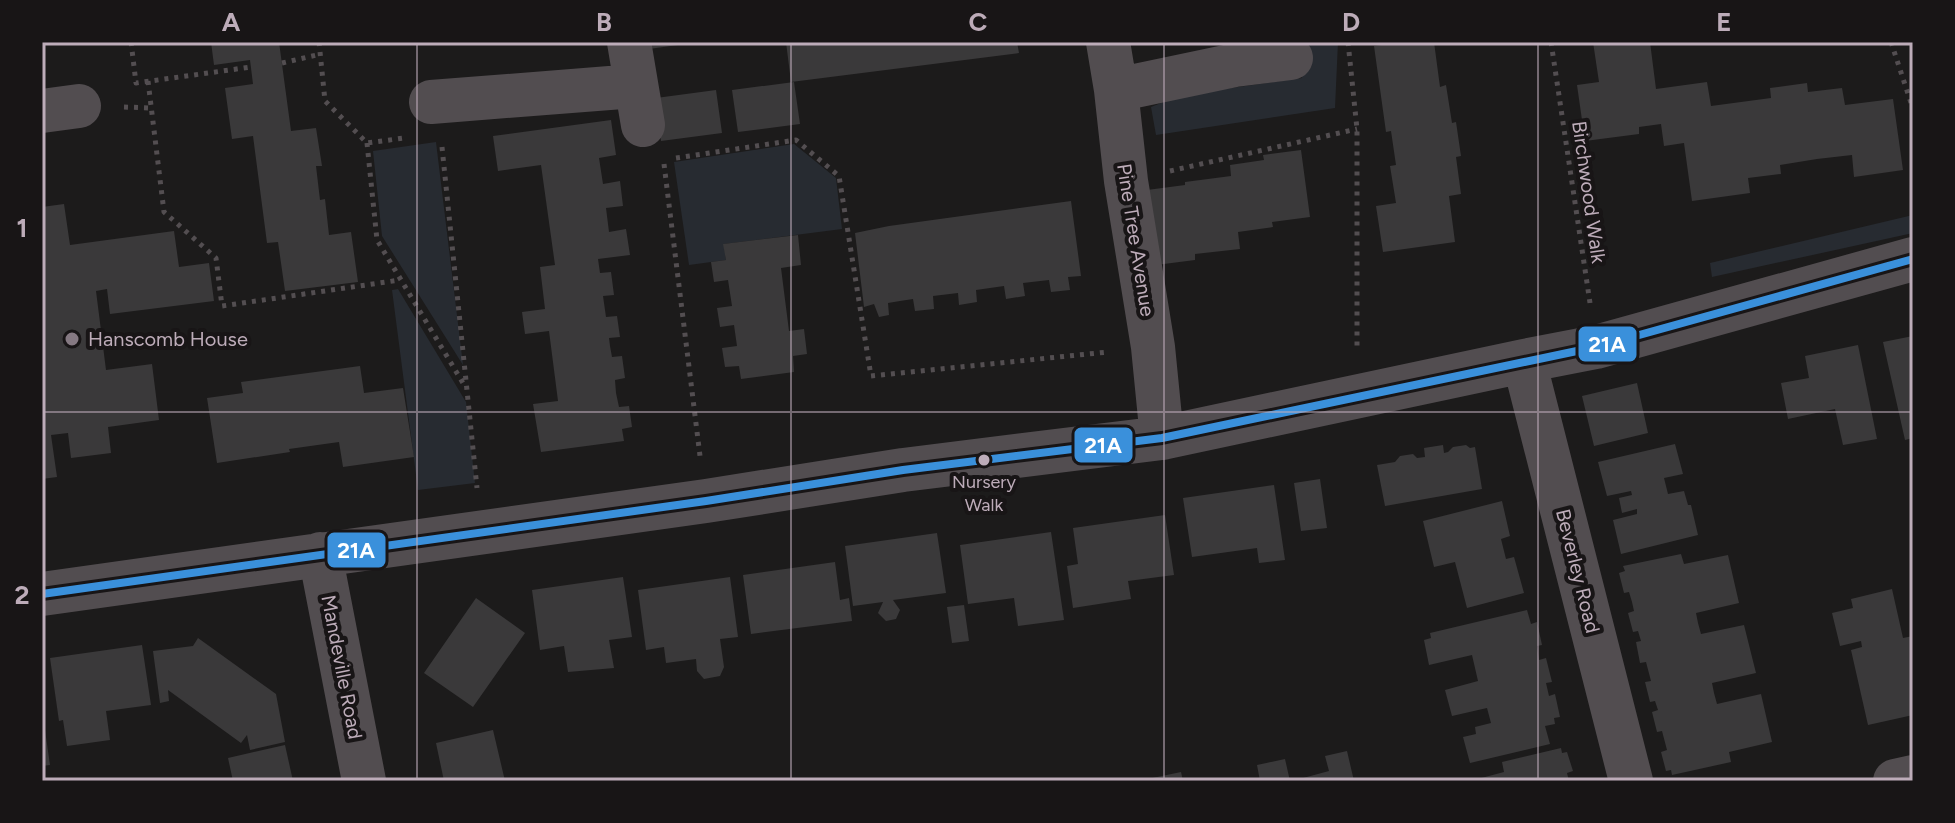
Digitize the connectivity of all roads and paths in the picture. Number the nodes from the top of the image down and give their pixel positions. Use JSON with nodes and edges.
{"nodes":[{"id":1,"x":131,"y":42,"type":"edge"},
{"id":2,"x":319,"y":42,"type":"edge"},
{"id":3,"x":629,"y":42,"type":"edge"},
{"id":4,"x":1108,"y":42,"type":"edge"},
{"id":5,"x":1348,"y":42,"type":"edge"},
{"id":6,"x":1551,"y":42,"type":"edge"},
{"id":7,"x":1891,"y":42,"type":"edge"},
{"id":8,"x":321,"y":54,"type":"junction"},
{"id":9,"x":1234,"y":54,"type":"edge"},
{"id":10,"x":1291,"y":58,"type":"dead end"},
{"id":11,"x":282,"y":63,"type":"dead end"},
{"id":12,"x":251,"y":67,"type":"dead end"},
{"id":13,"x":148,"y":81,"type":"junction"},
{"id":14,"x":1116,"y":90,"type":"junction"},
{"id":15,"x":1913,"y":109,"type":"edge"},
{"id":16,"x":436,"y":118,"type":"junction"},
{"id":17,"x":1357,"y":129,"type":"junction"},
{"id":18,"x":367,"y":143,"type":"junction"},
{"id":19,"x":1126,"y":181,"type":"junction"},
{"id":20,"x":1913,"y":259,"type":"edge"},
{"id":21,"x":400,"y":280,"type":"junction"},
{"id":22,"x":1153,"y":347,"type":"junction"},
{"id":23,"x":1596,"y":347,"type":"junction"},
{"id":24,"x":1524,"y":361,"type":"junction"},
{"id":25,"x":468,"y":392,"type":"junction"},
{"id":26,"x":1358,"y":397,"type":"junction"},
{"id":27,"x":1162,"y":438,"type":"junction"},
{"id":28,"x":706,"y":501,"type":"junction"},
{"id":29,"x":481,"y":532,"type":"junction"},
{"id":30,"x":320,"y":554,"type":"junction"},
{"id":31,"x":42,"y":594,"type":"edge"},
{"id":32,"x":1913,"y":777,"type":"edge"},
{"id":33,"x":364,"y":781,"type":"edge"},
{"id":34,"x":1631,"y":781,"type":"edge"},
{"id":35,"x":1895,"y":781,"type":"edge"}],
"edges":[{"from":1,"to":13,"type":"path"},
{"from":2,"to":8,"type":"path"},
{"from":3,"to":16,"type":"street"},
{"from":4,"to":14,"type":"street","name":"Pine Tree Avenue"},
{"from":5,"to":17,"type":"path"},
{"from":6,"to":23,"type":"path","name":"Birchwood Walk"},
{"from":7,"to":15,"type":"path"},
{"from":8,"to":11,"type":"path"},
{"from":8,"to":18,"type":"path"},
{"from":9,"to":10,"type":"street"},
{"from":9,"to":14,"type":"street"},
{"from":12,"to":13,"type":"path"},
{"from":13,"to":21,"type":"path"},
{"from":14,"to":19,"type":"street","name":"Pine Tree Avenue"},
{"from":16,"to":18,"type":"path"},
{"from":16,"to":25,"type":"path"},
{"from":17,"to":19,"type":"path"},
{"from":17,"to":26,"type":"path"},
{"from":18,"to":21,"type":"path"},
{"from":19,"to":22,"type":"street","name":"Pine Tree Avenue"},
{"from":20,"to":23,"type":"street"},
{"from":21,"to":25,"type":"path"},
{"from":22,"to":27,"type":"street","name":"Pine Tree Avenue"},
{"from":22,"to":28,"type":"path"},
{"from":23,"to":24,"type":"street"},
{"from":24,"to":26,"type":"street"},
{"from":24,"to":34,"type":"street","name":"Beverley Road"},
{"from":25,"to":29,"type":"path"},
{"from":26,"to":27,"type":"street"},
{"from":27,"to":28,"type":"street"},
{"from":28,"to":29,"type":"street"},
{"from":29,"to":30,"type":"street"},
{"from":30,"to":31,"type":"street"},
{"from":30,"to":33,"type":"street","name":"Mandeville Road"},
{"from":32,"to":35,"type":"street"}]}
